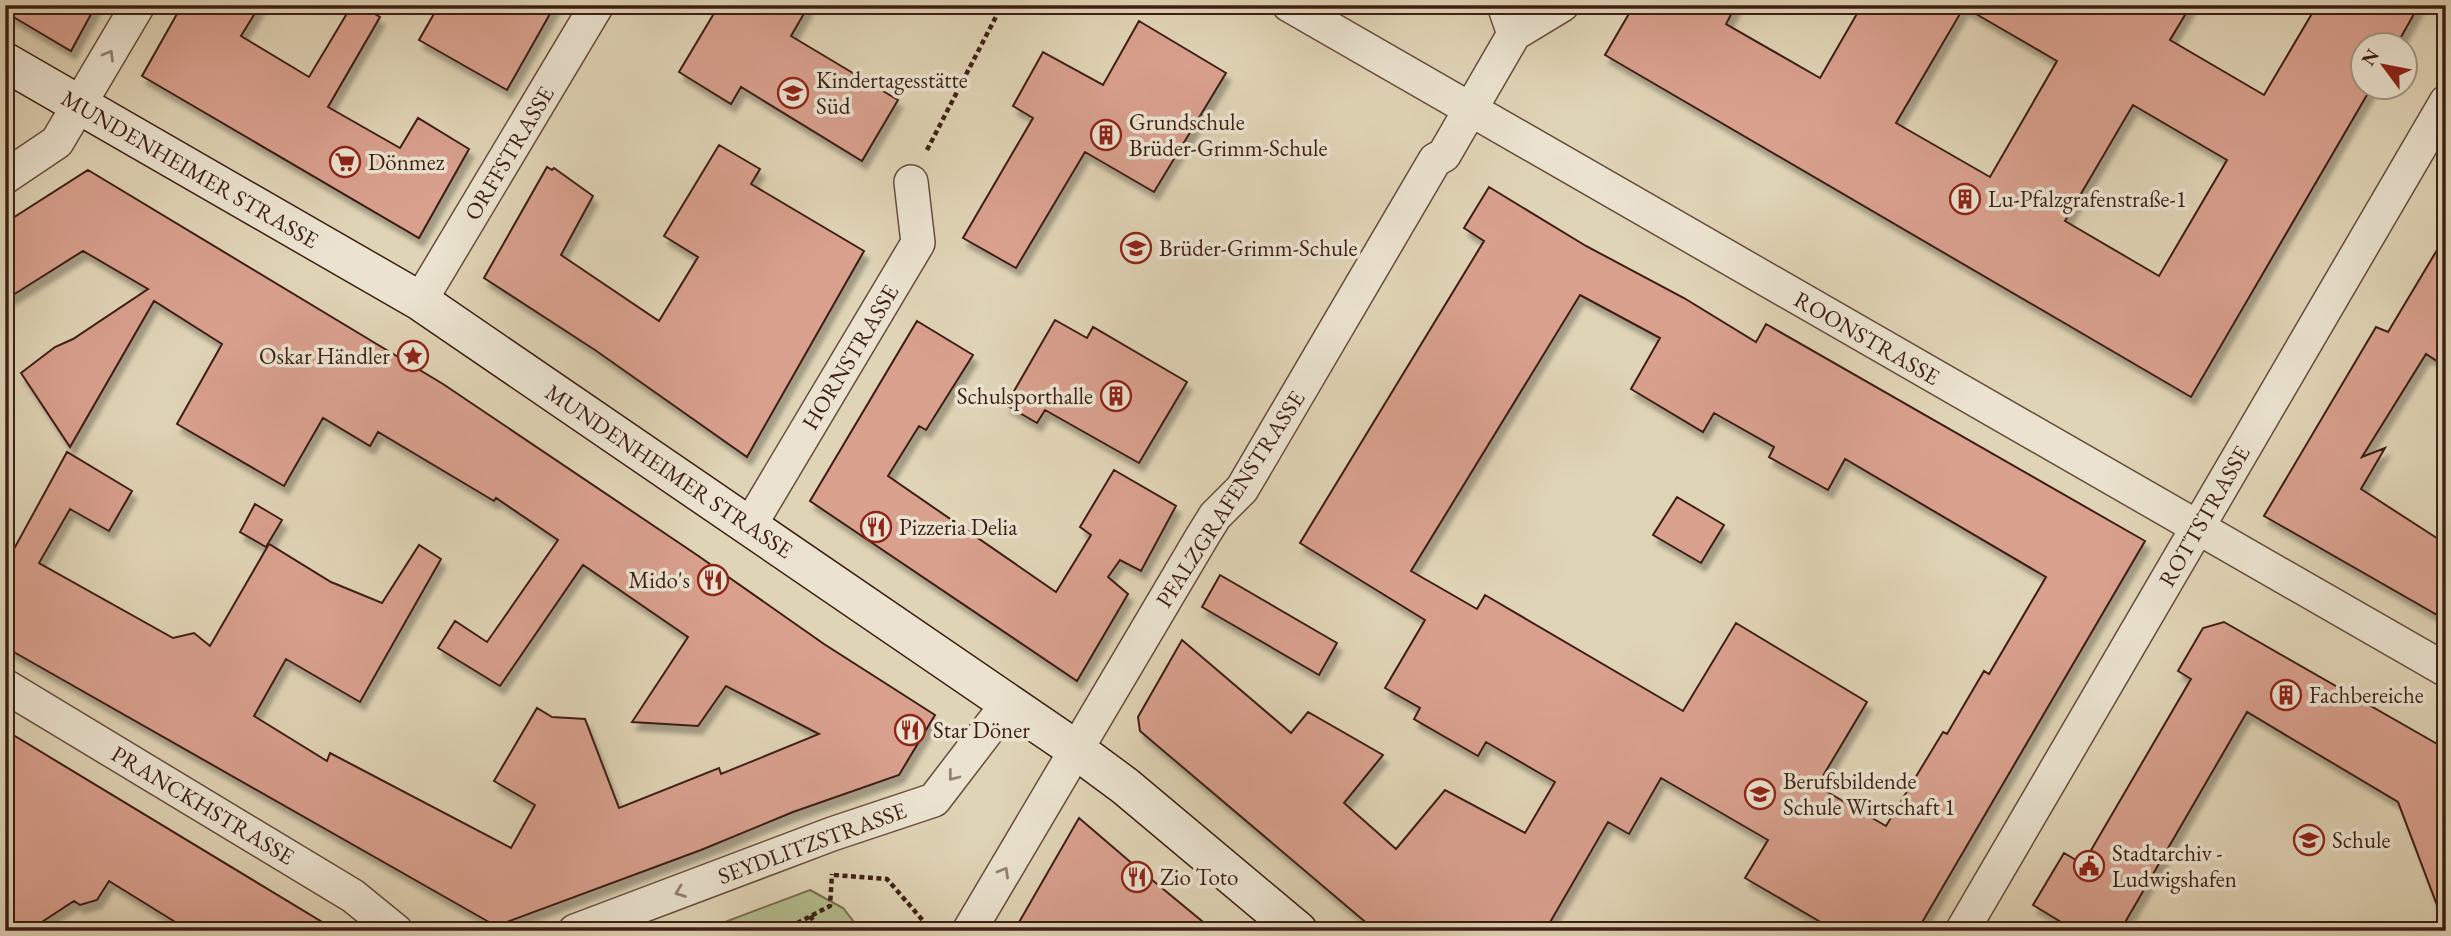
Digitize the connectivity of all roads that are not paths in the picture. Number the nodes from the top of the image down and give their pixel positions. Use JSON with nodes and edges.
{"nodes":[{"id":1,"x":138,"y":5,"type":"edge"},
{"id":2,"x":597,"y":5,"type":"edge"},
{"id":3,"x":1289,"y":5,"type":"edge"},
{"id":4,"x":1562,"y":5,"type":"edge"},
{"id":5,"x":1509,"y":20,"type":"edge"},
{"id":6,"x":5,"y":62,"type":"edge"},
{"id":7,"x":2446,"y":102,"type":"edge"},
{"id":8,"x":80,"y":105,"type":"junction"},
{"id":9,"x":1470,"y":110,"type":"junction"},
{"id":10,"x":5,"y":177,"type":"edge"},
{"id":11,"x":911,"y":182,"type":"road end"},
{"id":12,"x":420,"y":301,"type":"junction"},
{"id":13,"x":750,"y":525,"type":"junction"},
{"id":14,"x":2197,"y":528,"type":"junction"},
{"id":15,"x":2446,"y":670,"type":"edge"},
{"id":16,"x":5,"y":686,"type":"edge"},
{"id":17,"x":1009,"y":702,"type":"junction"},
{"id":18,"x":1075,"y":749,"type":"junction"},
{"id":19,"x":396,"y":931,"type":"edge"},
{"id":20,"x":575,"y":931,"type":"edge"},
{"id":21,"x":969,"y":931,"type":"edge"},
{"id":22,"x":1298,"y":931,"type":"edge"},
{"id":23,"x":1962,"y":931,"type":"edge"}],
"edges":[{"from":8,"to":1,"type":"street","one_way":true},
{"from":2,"to":12,"type":"street","name":"ORFFSTRASSE"},
{"from":3,"to":9,"type":"street","name":"ROONSTRASSE"},
{"from":4,"to":5,"type":"street","name":"PFALZGRAFENSTRASSE"},
{"from":5,"to":9,"type":"street","name":"PFALZGRAFENSTRASSE"},
{"from":6,"to":8,"type":"street","name":"MUNDENHEIMER STRASSE"},
{"from":7,"to":14,"type":"street","name":"ROTTSTRASSE"},
{"from":8,"to":10,"type":"street"},
{"from":8,"to":12,"type":"street","name":"MUNDENHEIMER STRASSE"},
{"from":9,"to":14,"type":"street","name":"ROONSTRASSE"},
{"from":9,"to":18,"type":"street","name":"PFALZGRAFENSTRASSE"},
{"from":11,"to":13,"type":"street","name":"HORNSTRASSE"},
{"from":12,"to":13,"type":"street","name":"MUNDENHEIMER STRASSE"},
{"from":13,"to":17,"type":"street","name":"MUNDENHEIMER STRASSE"},
{"from":14,"to":15,"type":"street","name":"ROONSTRASSE"},
{"from":14,"to":23,"type":"street","name":"ROTTSTRASSE"},
{"from":16,"to":19,"type":"street","name":"PRANCKHSTRASSE"},
{"from":17,"to":18,"type":"street","name":"MUNDENHEIMER STRASSE"},
{"from":17,"to":20,"type":"street","name":"SEYDLITZSTRASSE","one_way":true},
{"from":21,"to":18,"type":"street","name":"PFALZGRAFENSTRASSE","one_way":true},
{"from":18,"to":22,"type":"street","name":"MUNDENHEIMER STRASSE"}]}
